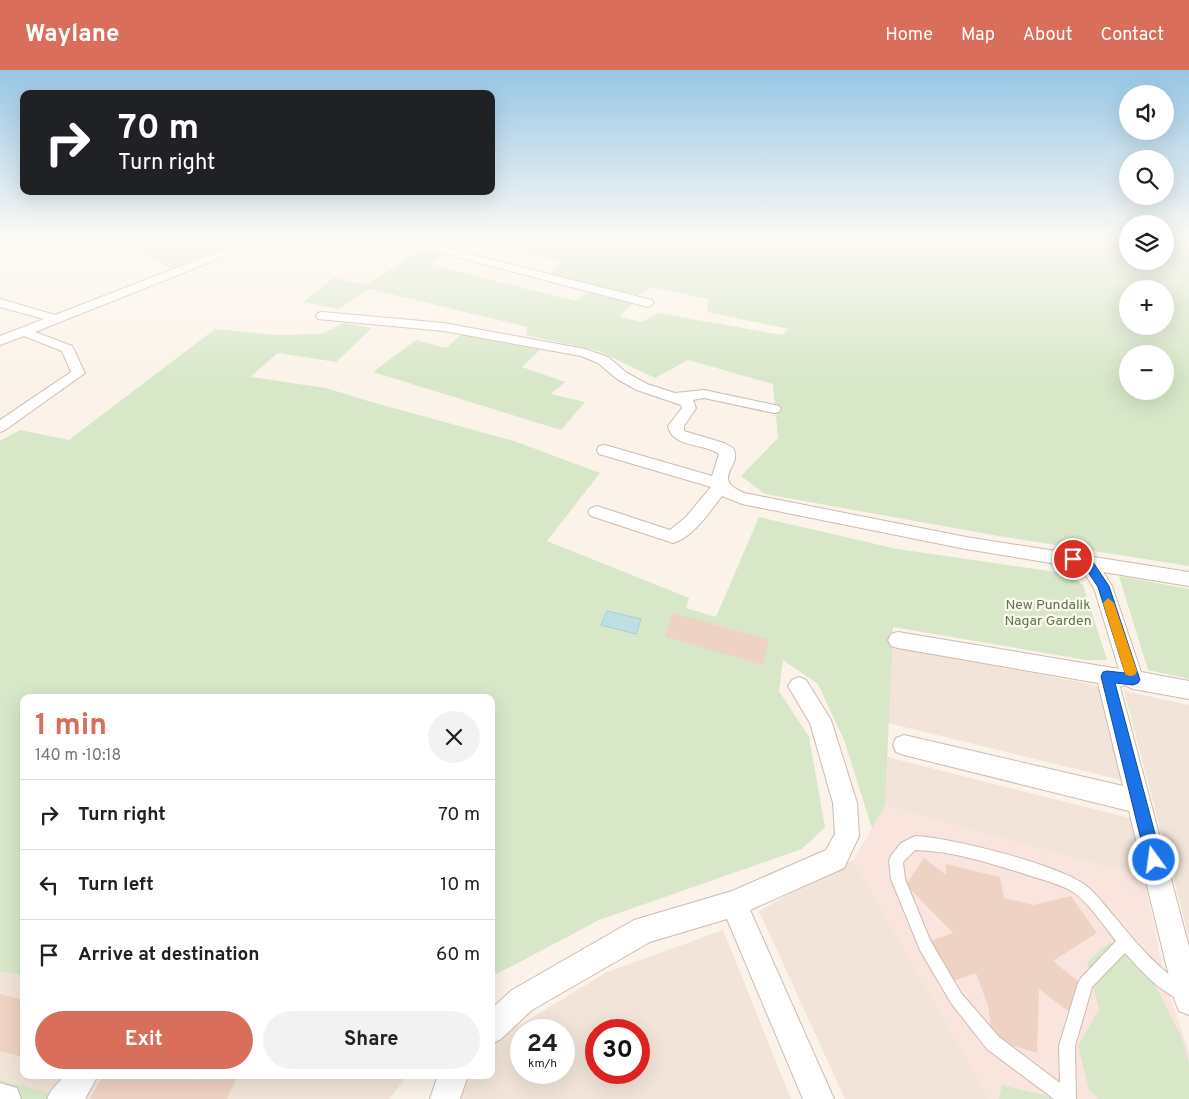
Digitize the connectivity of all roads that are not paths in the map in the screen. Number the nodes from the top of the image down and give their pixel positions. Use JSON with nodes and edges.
{"nodes":[{"id":1,"x":141,"y":286,"type":"edge"},
{"id":2,"x":582,"y":286,"type":"edge"},
{"id":3,"x":0,"y":303,"type":"edge"},
{"id":4,"x":648,"y":303,"type":"dead end"},
{"id":5,"x":322,"y":316,"type":"dead end"},
{"id":6,"x":56,"y":320,"type":"junction"},
{"id":7,"x":25,"y":332,"type":"junction"},
{"id":8,"x":0,"y":341,"type":"edge"},
{"id":9,"x":678,"y":397,"type":"junction"},
{"id":10,"x":774,"y":409,"type":"dead end"},
{"id":11,"x":0,"y":427,"type":"edge"},
{"id":12,"x":606,"y":450,"type":"dead end"},
{"id":13,"x":722,"y":485,"type":"junction"},
{"id":14,"x":596,"y":512,"type":"dead end"},
{"id":15,"x":1087,"y":562,"type":"junction"},
{"id":16,"x":1189,"y":579,"type":"edge"},
{"id":17,"x":898,"y":640,"type":"dead end"},
{"id":18,"x":1107,"y":676,"type":"junction"},
{"id":19,"x":1133,"y":680,"type":"junction"},
{"id":20,"x":798,"y":686,"type":"dead end"},
{"id":21,"x":1189,"y":690,"type":"edge"},
{"id":22,"x":904,"y":744,"type":"dead end"},
{"id":23,"x":1140,"y":802,"type":"junction"},
{"id":24,"x":734,"y":904,"type":"junction"},
{"id":25,"x":1125,"y":942,"type":"junction"},
{"id":26,"x":1188,"y":998,"type":"edge"},
{"id":27,"x":495,"y":1025,"type":"edge"},
{"id":28,"x":80,"y":1079,"type":"edge"},
{"id":29,"x":452,"y":1079,"type":"edge"},
{"id":30,"x":0,"y":1098,"type":"edge"},
{"id":31,"x":6,"y":1099,"type":"edge"},
{"id":32,"x":62,"y":1099,"type":"edge"},
{"id":33,"x":445,"y":1099,"type":"edge"},
{"id":34,"x":819,"y":1099,"type":"edge"},
{"id":35,"x":1068,"y":1099,"type":"edge"}],
"edges":[{"from":1,"to":6,"type":"street"},
{"from":2,"to":4,"type":"street"},
{"from":3,"to":6,"type":"street"},
{"from":5,"to":9,"type":"street"},
{"from":6,"to":7,"type":"street"},
{"from":7,"to":8,"type":"street"},
{"from":7,"to":11,"type":"street"},
{"from":9,"to":10,"type":"street"},
{"from":9,"to":13,"type":"street"},
{"from":12,"to":13,"type":"street"},
{"from":13,"to":14,"type":"street"},
{"from":13,"to":15,"type":"street"},
{"from":15,"to":16,"type":"street"},
{"from":15,"to":19,"type":"street"},
{"from":17,"to":18,"type":"street"},
{"from":18,"to":19,"type":"street"},
{"from":18,"to":23,"type":"street"},
{"from":19,"to":21,"type":"street"},
{"from":20,"to":24,"type":"street"},
{"from":22,"to":23,"type":"street"},
{"from":23,"to":26,"type":"street"},
{"from":24,"to":27,"type":"street"},
{"from":24,"to":34,"type":"street"},
{"from":25,"to":26,"type":"lane"},
{"from":25,"to":35,"type":"lane"},
{"from":25,"to":35,"type":"lane"},
{"from":28,"to":32,"type":"street"},
{"from":29,"to":33,"type":"street"},
{"from":30,"to":31,"type":"street"}]}
